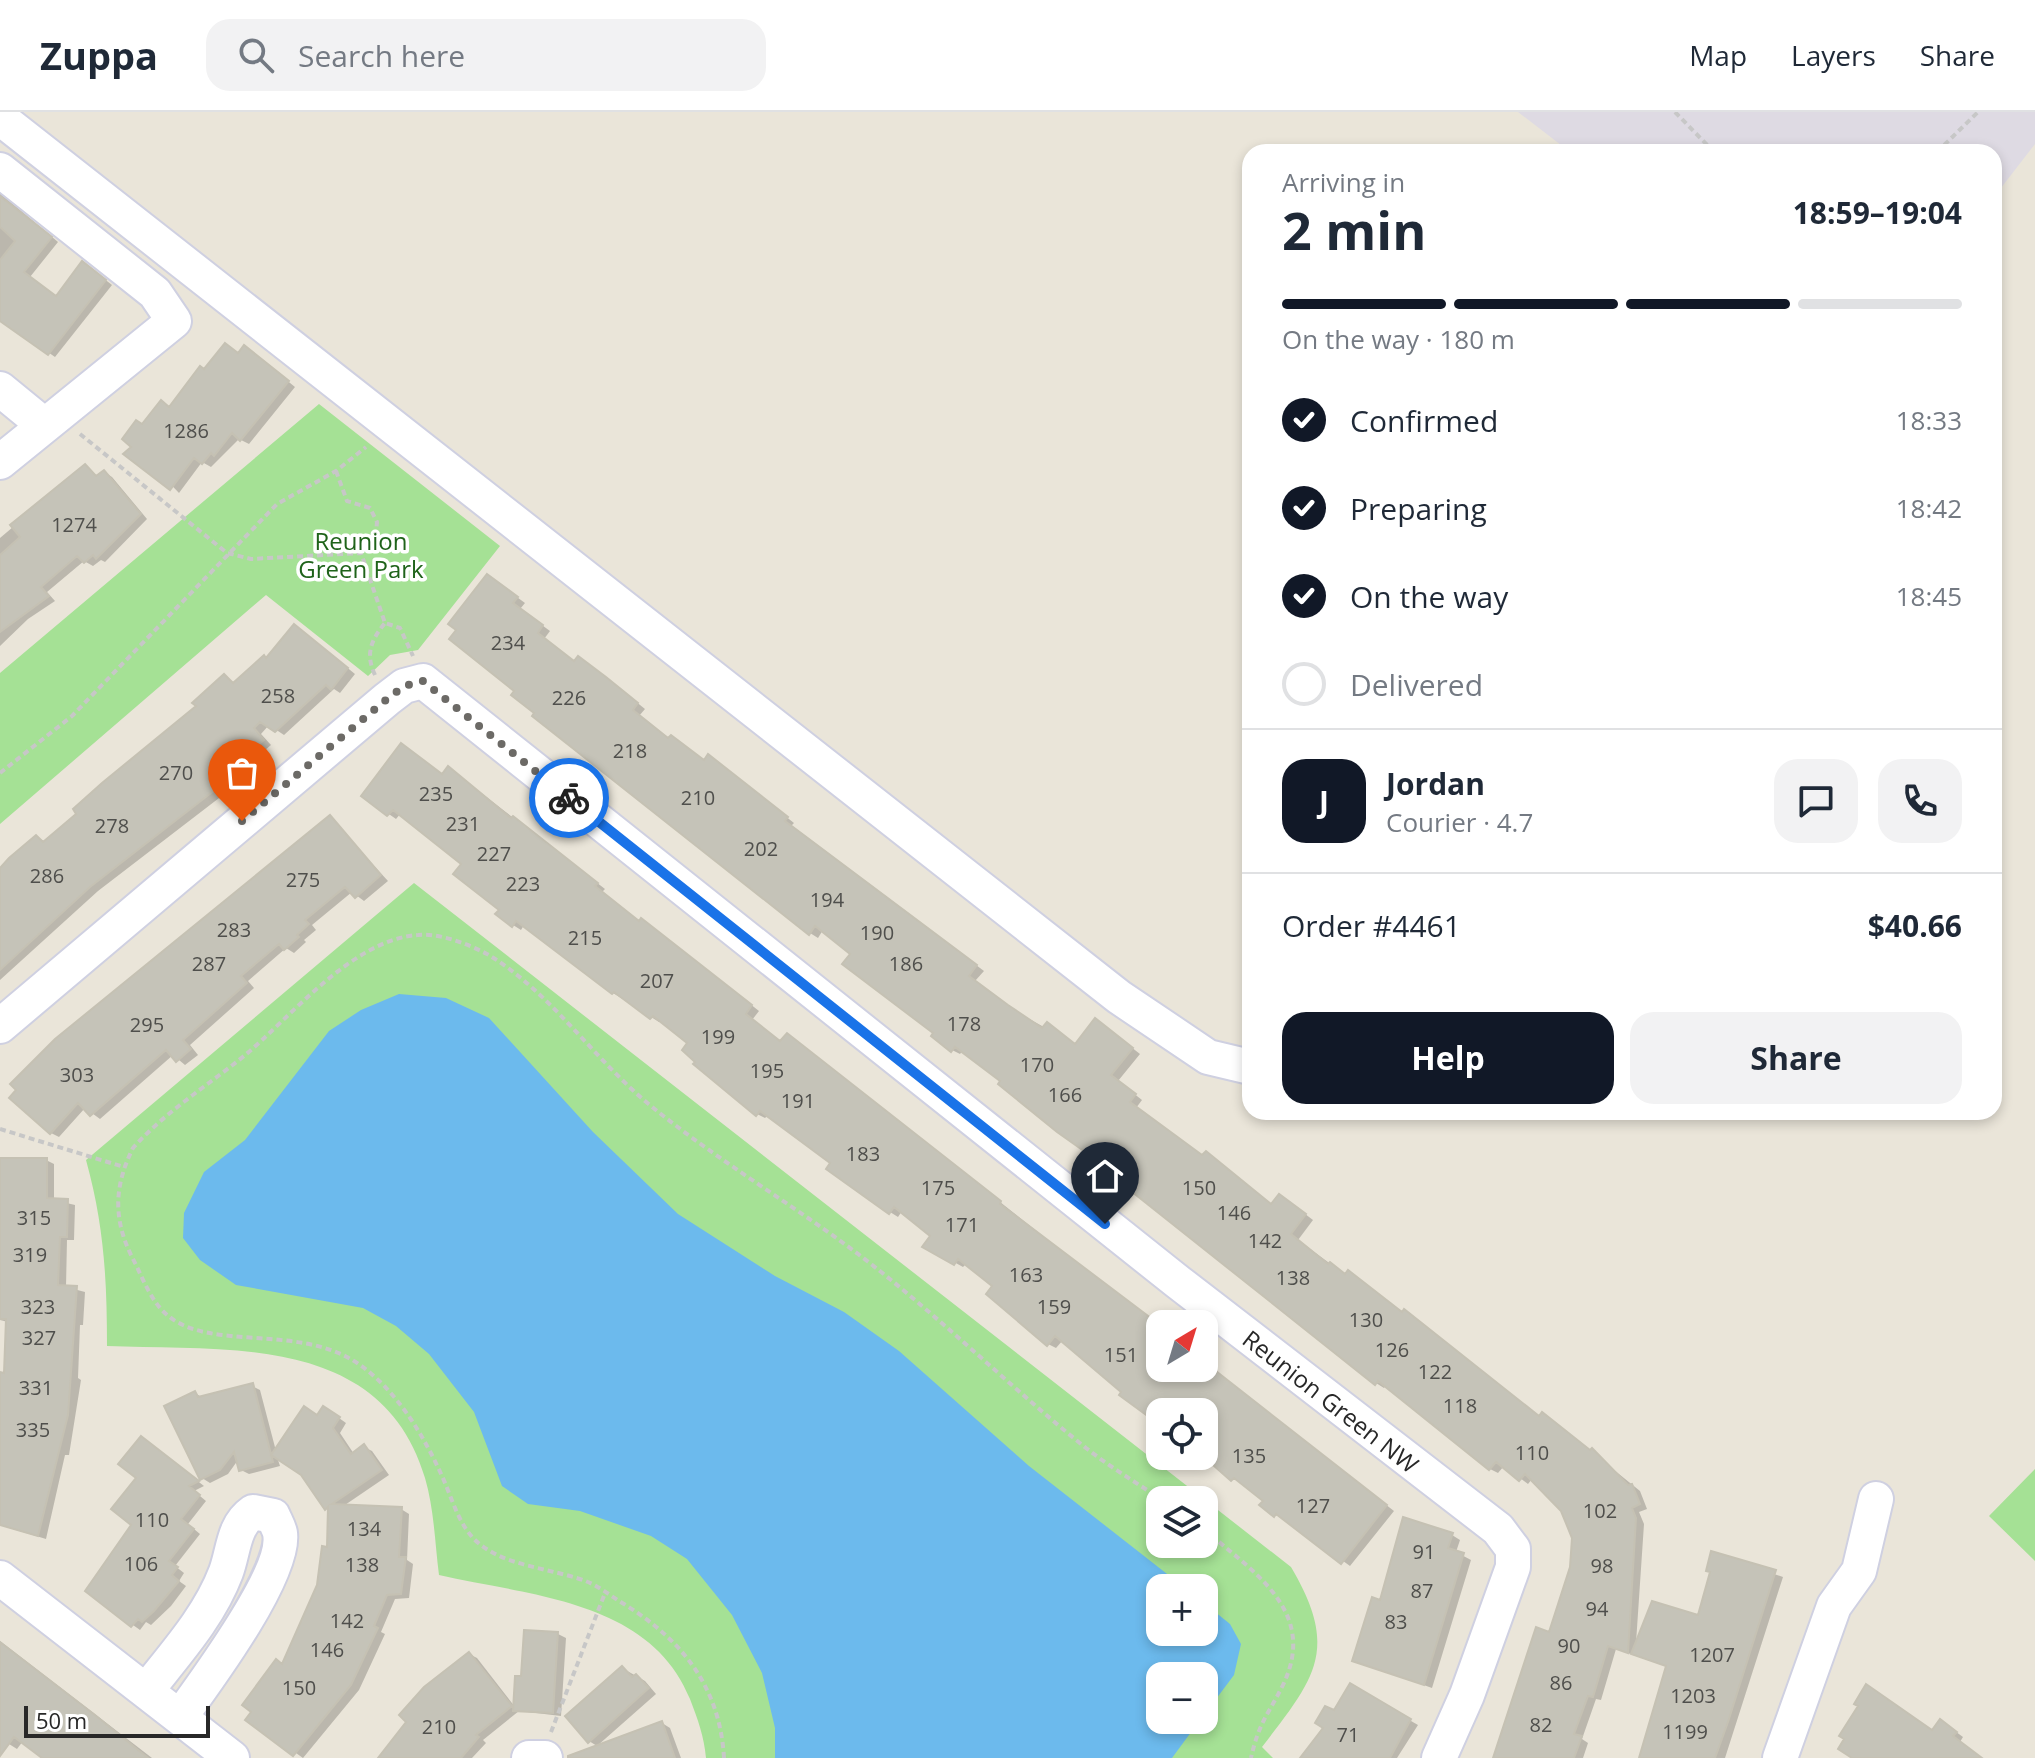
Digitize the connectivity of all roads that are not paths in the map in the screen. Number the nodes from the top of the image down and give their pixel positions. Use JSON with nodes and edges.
{"nodes":[{"id":1,"x":0,"y":118,"type":"edge"},
{"id":2,"x":0,"y":170,"type":"edge"},
{"id":3,"x":0,"y":389,"type":"edge"},
{"id":4,"x":44,"y":425,"type":"junction"},
{"id":5,"x":0,"y":462,"type":"edge"},
{"id":6,"x":0,"y":1026,"type":"edge"},
{"id":7,"x":1242,"y":1065,"type":"edge"},
{"id":8,"x":1876,"y":1499,"type":"dead end"},
{"id":9,"x":0,"y":1578,"type":"edge"},
{"id":10,"x":146,"y":1691,"type":"junction"},
{"id":11,"x":180,"y":1717,"type":"junction"},
{"id":12,"x":232,"y":1758,"type":"edge"},
{"id":13,"x":1439,"y":1758,"type":"edge"},
{"id":14,"x":1780,"y":1758,"type":"edge"}],
"edges":[{"from":1,"to":7,"type":"street"},
{"from":2,"to":4,"type":"street"},
{"from":3,"to":4,"type":"street"},
{"from":4,"to":5,"type":"street"},
{"from":6,"to":13,"type":"street","name":"Reunion Green NW"},
{"from":8,"to":14,"type":"street"},
{"from":9,"to":10,"type":"street"},
{"from":10,"to":11,"type":"street"},
{"from":10,"to":11,"type":"street"},
{"from":11,"to":12,"type":"street"}]}
